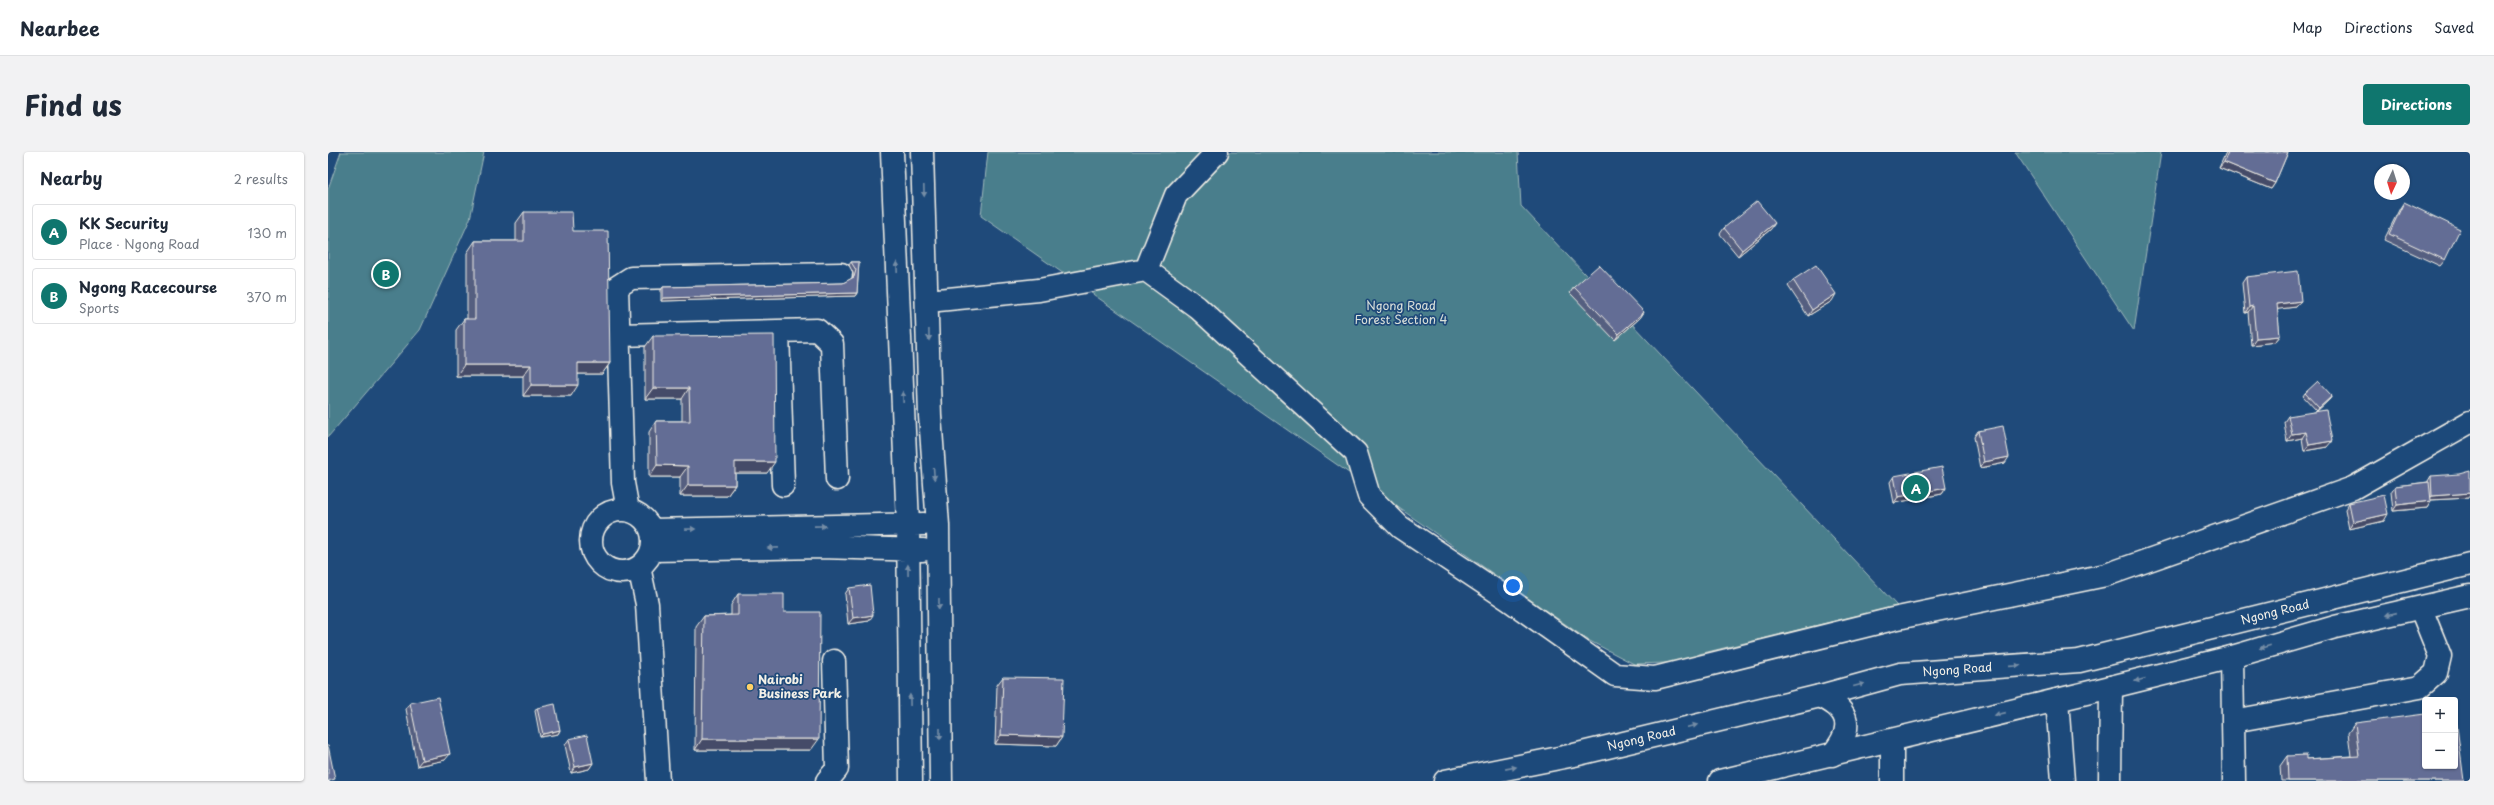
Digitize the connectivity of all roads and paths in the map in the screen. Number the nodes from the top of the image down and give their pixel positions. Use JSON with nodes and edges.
{"nodes":[{"id":1,"x":892,"y":152,"type":"edge"},
{"id":2,"x":922,"y":152,"type":"edge"},
{"id":3,"x":1217,"y":152,"type":"edge"},
{"id":4,"x":1146,"y":270,"type":"junction"},
{"id":5,"x":841,"y":274,"type":"dead end"},
{"id":6,"x":928,"y":300,"type":"junction"},
{"id":7,"x":778,"y":331,"type":"junction"},
{"id":8,"x":618,"y":335,"type":"junction"},
{"id":9,"x":2470,"y":422,"type":"edge"},
{"id":10,"x":837,"y":479,"type":"dead end"},
{"id":11,"x":783,"y":485,"type":"dead end"},
{"id":12,"x":628,"y":510,"type":"junction"},
{"id":13,"x":908,"y":524,"type":"junction"},
{"id":14,"x":938,"y":525,"type":"junction"},
{"id":15,"x":647,"y":549,"type":"junction"},
{"id":16,"x":908,"y":549,"type":"junction"},
{"id":17,"x":938,"y":551,"type":"junction"},
{"id":18,"x":2470,"y":564,"type":"edge"},
{"id":19,"x":2470,"y":596,"type":"edge"},
{"id":20,"x":2421,"y":609,"type":"dead end"},
{"id":21,"x":2232,"y":657,"type":"junction"},
{"id":22,"x":834,"y":661,"type":"dead end"},
{"id":23,"x":2111,"y":687,"type":"junction"},
{"id":24,"x":1820,"y":696,"type":"junction"},
{"id":25,"x":2057,"y":700,"type":"junction"},
{"id":26,"x":2233,"y":721,"type":"junction"},
{"id":27,"x":1892,"y":741,"type":"junction"},
{"id":28,"x":1832,"y":755,"type":"junction"},
{"id":29,"x":1776,"y":775,"type":"edge"},
{"id":30,"x":658,"y":781,"type":"edge"},
{"id":31,"x":827,"y":781,"type":"edge"},
{"id":32,"x":911,"y":781,"type":"edge"},
{"id":33,"x":941,"y":781,"type":"edge"},
{"id":34,"x":1445,"y":781,"type":"edge"},
{"id":35,"x":1720,"y":781,"type":"edge"},
{"id":36,"x":1892,"y":781,"type":"edge"},
{"id":37,"x":2063,"y":781,"type":"edge"},
{"id":38,"x":2110,"y":781,"type":"edge"},
{"id":39,"x":2234,"y":781,"type":"edge"}],
"edges":[{"from":13,"to":1,"type":"main road","one_way":true},
{"from":2,"to":6,"type":"main road","one_way":true},
{"from":3,"to":4,"type":"main road"},
{"from":4,"to":6,"type":"main road"},
{"from":4,"to":9,"type":"main road"},
{"from":5,"to":8,"type":"main road"},
{"from":6,"to":14,"type":"main road","one_way":true},
{"from":7,"to":8,"type":"main road"},
{"from":7,"to":10,"type":"main road"},
{"from":7,"to":11,"type":"main road"},
{"from":8,"to":12,"type":"main road"},
{"from":12,"to":15,"type":"main road"},
{"from":12,"to":15,"type":"main road"},
{"from":13,"to":14,"type":"main road"},
{"from":15,"to":13,"type":"main road","one_way":true},
{"from":13,"to":16,"type":"main road"},
{"from":14,"to":17,"type":"main road"},
{"from":16,"to":15,"type":"main road","one_way":true},
{"from":15,"to":30,"type":"main road"},
{"from":16,"to":17,"type":"main road"},
{"from":32,"to":16,"type":"main road","one_way":true},
{"from":17,"to":33,"type":"main road","one_way":true},
{"from":24,"to":18,"type":"main road","name":"Ngong Road","one_way":true},
{"from":19,"to":21,"type":"main road","one_way":true},
{"from":20,"to":26,"type":"main road"},
{"from":21,"to":23,"type":"main road","one_way":true},
{"from":21,"to":26,"type":"main road"},
{"from":22,"to":31,"type":"main road"},
{"from":23,"to":25,"type":"main road"},
{"from":23,"to":38,"type":"main road"},
{"from":24,"to":28,"type":"main road"},
{"from":34,"to":24,"type":"main road","name":"Ngong Road","one_way":true},
{"from":25,"to":27,"type":"main road","one_way":true},
{"from":25,"to":37,"type":"main road"},
{"from":26,"to":39,"type":"main road"},
{"from":27,"to":28,"type":"main road"},
{"from":27,"to":36,"type":"main road"},
{"from":28,"to":29,"type":"main road"},
{"from":29,"to":35,"type":"main road"}]}
